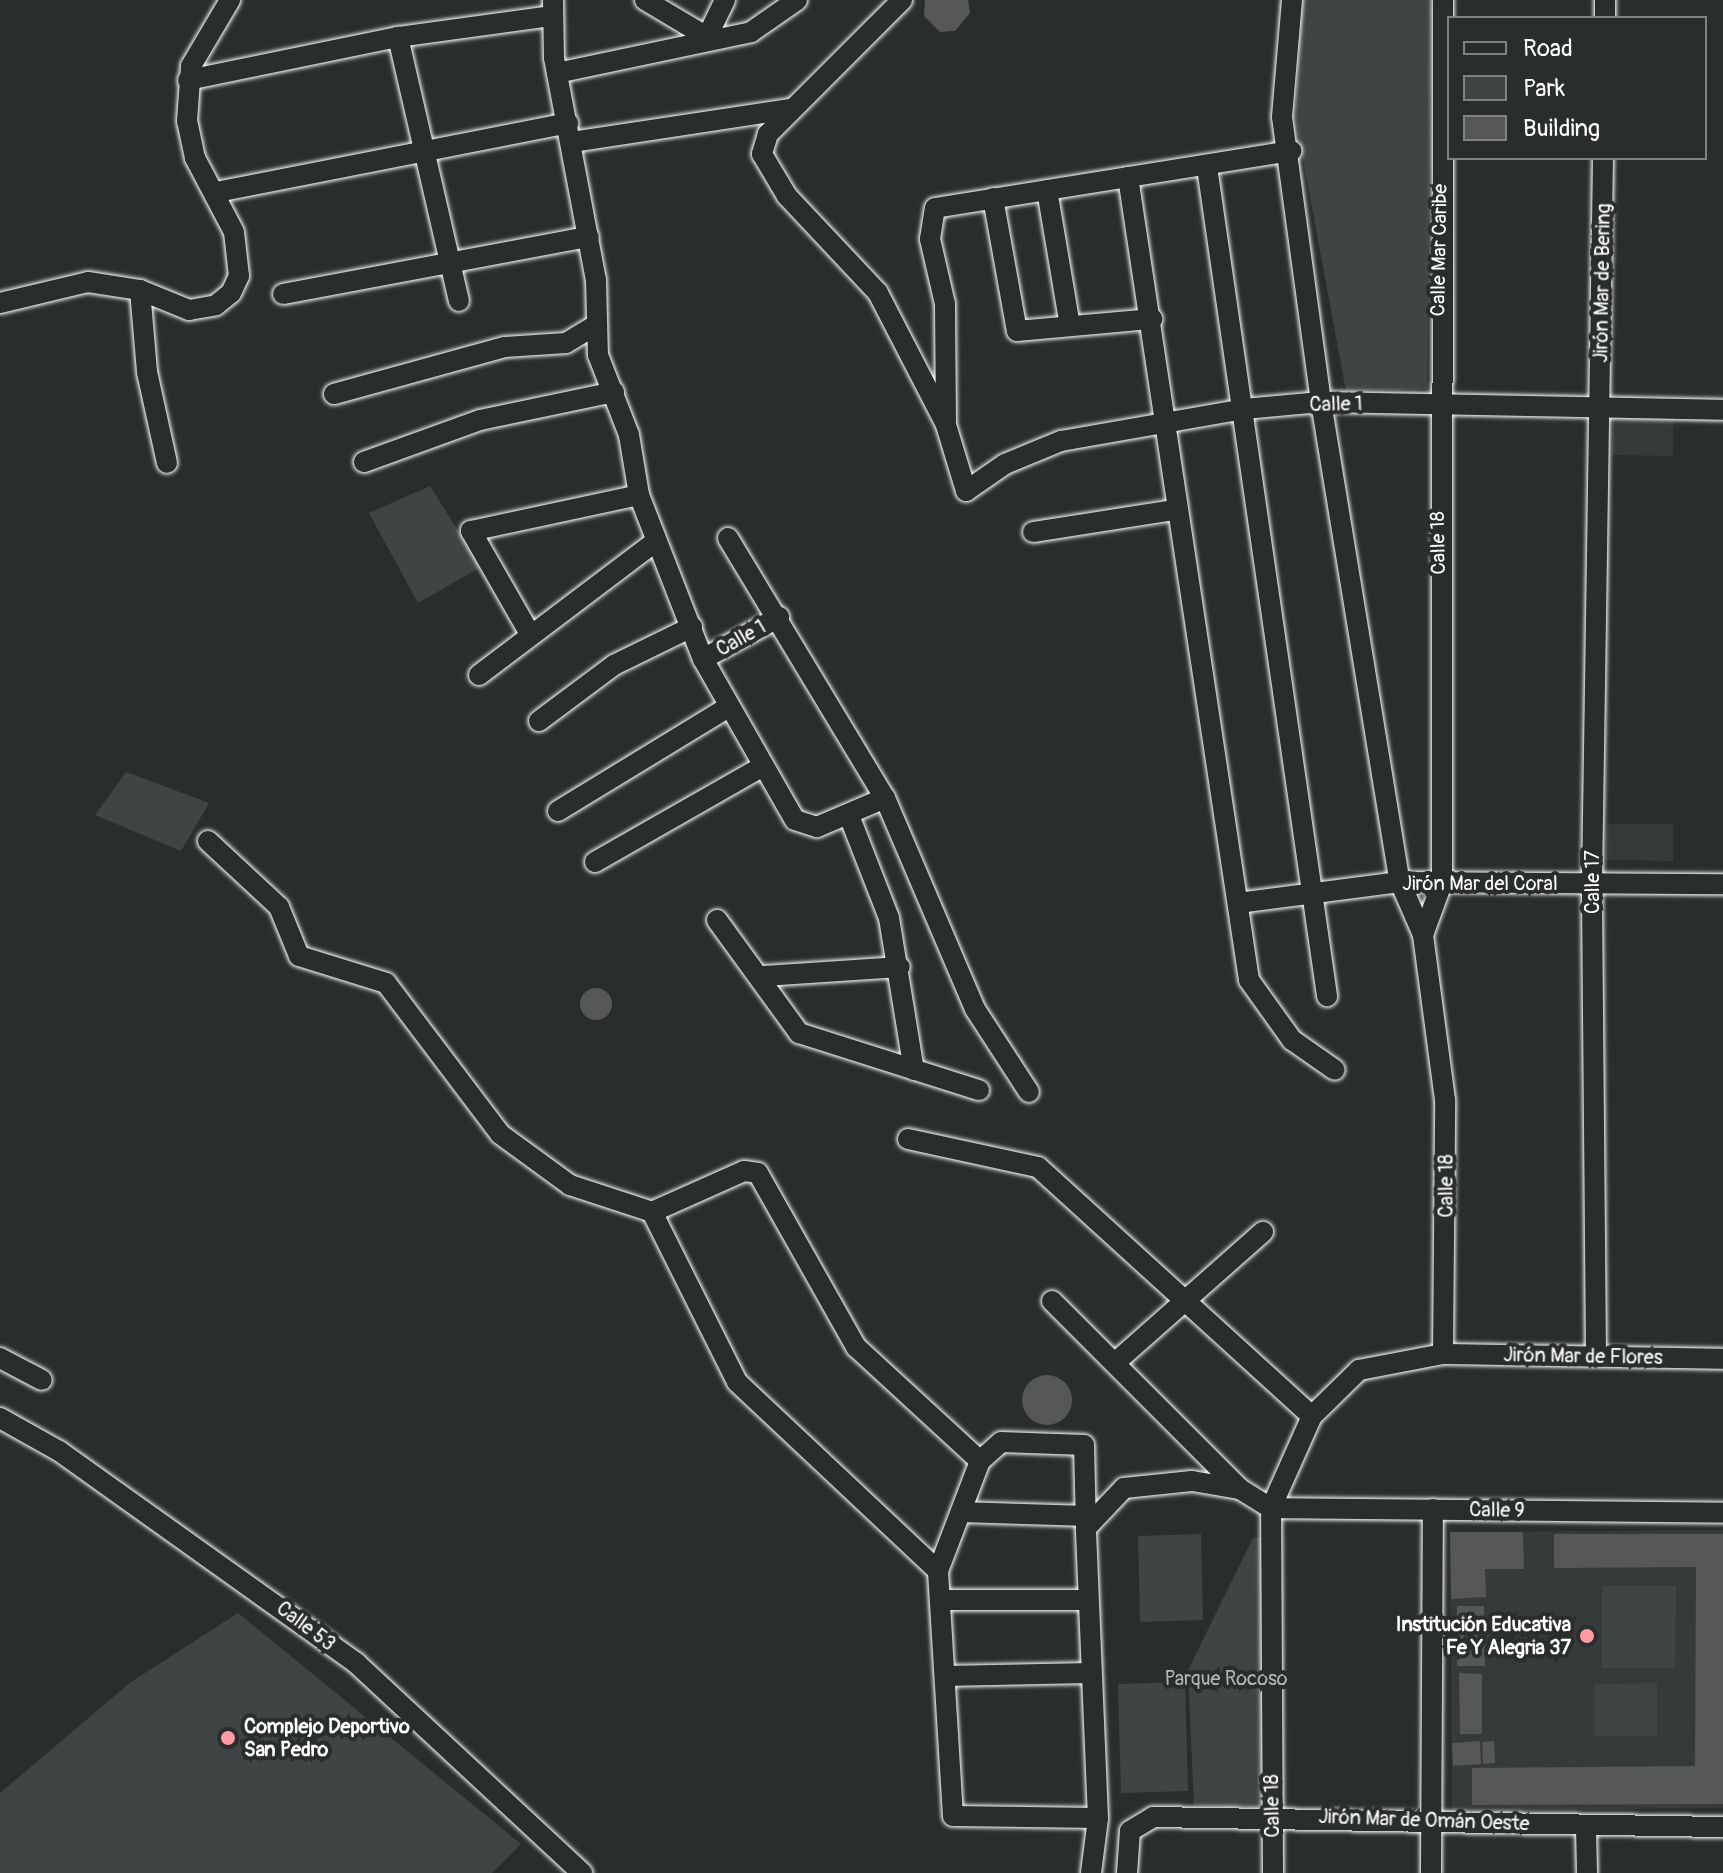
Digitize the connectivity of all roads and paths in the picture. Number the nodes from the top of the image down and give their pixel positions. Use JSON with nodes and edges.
{"nodes":[{"id":1,"x":230,"y":0,"type":"edge"},
{"id":2,"x":645,"y":0,"type":"edge"},
{"id":3,"x":725,"y":0,"type":"edge"},
{"id":4,"x":797,"y":0,"type":"edge"},
{"id":5,"x":902,"y":0,"type":"edge"},
{"id":6,"x":1292,"y":0,"type":"edge"},
{"id":7,"x":1443,"y":0,"type":"edge"},
{"id":8,"x":553,"y":8,"type":"edge"},
{"id":9,"x":398,"y":37,"type":"junction"},
{"id":10,"x":707,"y":37,"type":"junction"},
{"id":11,"x":557,"y":73,"type":"junction"},
{"id":12,"x":188,"y":80,"type":"junction"},
{"id":13,"x":791,"y":109,"type":"junction"},
{"id":14,"x":570,"y":132,"type":"junction"},
{"id":15,"x":424,"y":150,"type":"junction"},
{"id":16,"x":1291,"y":151,"type":"junction"},
{"id":17,"x":1603,"y":160,"type":"edge"},
{"id":18,"x":1207,"y":167,"type":"junction"},
{"id":19,"x":1128,"y":177,"type":"junction"},
{"id":20,"x":1047,"y":190,"type":"junction"},
{"id":21,"x":217,"y":192,"type":"junction"},
{"id":22,"x":993,"y":198,"type":"junction"},
{"id":23,"x":589,"y":237,"type":"junction"},
{"id":24,"x":454,"y":258,"type":"junction"},
{"id":25,"x":140,"y":290,"type":"junction"},
{"id":26,"x":283,"y":294,"type":"dead end"},
{"id":27,"x":459,"y":301,"type":"dead end"},
{"id":28,"x":0,"y":303,"type":"edge"},
{"id":29,"x":1152,"y":319,"type":"junction"},
{"id":30,"x":1070,"y":326,"type":"junction"},
{"id":31,"x":593,"y":327,"type":"junction"},
{"id":32,"x":614,"y":392,"type":"junction"},
{"id":33,"x":334,"y":394,"type":"dead end"},
{"id":34,"x":1321,"y":402,"type":"junction"},
{"id":35,"x":1437,"y":404,"type":"junction"},
{"id":36,"x":1244,"y":409,"type":"junction"},
{"id":37,"x":1601,"y":409,"type":"junction"},
{"id":38,"x":1723,"y":410,"type":"edge"},
{"id":39,"x":1165,"y":422,"type":"junction"},
{"id":40,"x":946,"y":425,"type":"junction"},
{"id":41,"x":364,"y":462,"type":"dead end"},
{"id":42,"x":167,"y":463,"type":"dead end"},
{"id":43,"x":639,"y":495,"type":"junction"},
{"id":44,"x":1174,"y":510,"type":"junction"},
{"id":45,"x":1033,"y":532,"type":"dead end"},
{"id":46,"x":728,"y":538,"type":"dead end"},
{"id":47,"x":655,"y":542,"type":"junction"},
{"id":48,"x":779,"y":617,"type":"junction"},
{"id":49,"x":692,"y":627,"type":"junction"},
{"id":50,"x":530,"y":634,"type":"junction"},
{"id":51,"x":703,"y":659,"type":"junction"},
{"id":52,"x":479,"y":675,"type":"dead end"},
{"id":53,"x":727,"y":708,"type":"junction"},
{"id":54,"x":539,"y":721,"type":"dead end"},
{"id":55,"x":763,"y":766,"type":"junction"},
{"id":56,"x":885,"y":798,"type":"junction"},
{"id":57,"x":558,"y":811,"type":"dead end"},
{"id":58,"x":850,"y":818,"type":"junction"},
{"id":59,"x":208,"y":841,"type":"dead end"},
{"id":60,"x":595,"y":862,"type":"dead end"},
{"id":61,"x":1400,"y":882,"type":"junction"},
{"id":62,"x":1592,"y":882,"type":"junction"},
{"id":63,"x":1442,"y":883,"type":"junction"},
{"id":64,"x":1723,"y":884,"type":"edge"},
{"id":65,"x":1316,"y":895,"type":"junction"},
{"id":66,"x":1238,"y":903,"type":"junction"},
{"id":67,"x":717,"y":920,"type":"dead end"},
{"id":68,"x":1423,"y":935,"type":"junction"},
{"id":69,"x":900,"y":967,"type":"junction"},
{"id":70,"x":764,"y":976,"type":"junction"},
{"id":71,"x":1327,"y":996,"type":"dead end"},
{"id":72,"x":914,"y":1070,"type":"junction"},
{"id":73,"x":1335,"y":1070,"type":"dead end"},
{"id":74,"x":979,"y":1090,"type":"dead end"},
{"id":75,"x":1029,"y":1092,"type":"dead end"},
{"id":76,"x":908,"y":1139,"type":"dead end"},
{"id":77,"x":652,"y":1212,"type":"junction"},
{"id":78,"x":1263,"y":1232,"type":"dead end"},
{"id":79,"x":1183,"y":1300,"type":"junction"},
{"id":80,"x":1052,"y":1301,"type":"dead end"},
{"id":81,"x":1443,"y":1354,"type":"junction"},
{"id":82,"x":1596,"y":1355,"type":"junction"},
{"id":83,"x":0,"y":1358,"type":"edge"},
{"id":84,"x":1723,"y":1359,"type":"edge"},
{"id":85,"x":1117,"y":1361,"type":"junction"},
{"id":86,"x":42,"y":1380,"type":"dead end"},
{"id":87,"x":1312,"y":1416,"type":"junction"},
{"id":88,"x":0,"y":1418,"type":"edge"},
{"id":89,"x":980,"y":1461,"type":"junction"},
{"id":90,"x":1240,"y":1489,"type":"junction"},
{"id":91,"x":1271,"y":1508,"type":"junction"},
{"id":92,"x":1433,"y":1509,"type":"junction"},
{"id":93,"x":961,"y":1512,"type":"junction"},
{"id":94,"x":1723,"y":1513,"type":"edge"},
{"id":95,"x":1086,"y":1522,"type":"junction"},
{"id":96,"x":938,"y":1571,"type":"junction"},
{"id":97,"x":940,"y":1600,"type":"junction"},
{"id":98,"x":1088,"y":1600,"type":"junction"},
{"id":99,"x":1090,"y":1673,"type":"junction"},
{"id":100,"x":945,"y":1676,"type":"junction"},
{"id":101,"x":1272,"y":1815,"type":"junction"},
{"id":102,"x":1430,"y":1817,"type":"junction"},
{"id":103,"x":1098,"y":1818,"type":"junction"},
{"id":104,"x":1723,"y":1827,"type":"edge"},
{"id":105,"x":1586,"y":1828,"type":"junction"},
{"id":106,"x":582,"y":1873,"type":"edge"},
{"id":107,"x":1091,"y":1873,"type":"edge"},
{"id":108,"x":1127,"y":1873,"type":"edge"},
{"id":109,"x":1273,"y":1873,"type":"edge"},
{"id":110,"x":1431,"y":1873,"type":"edge"},
{"id":111,"x":1587,"y":1873,"type":"edge"}],
"edges":[{"from":1,"to":12,"type":"street"},
{"from":2,"to":10,"type":"street"},
{"from":3,"to":10,"type":"street"},
{"from":4,"to":10,"type":"street"},
{"from":5,"to":13,"type":"street"},
{"from":6,"to":16,"type":"street"},
{"from":7,"to":35,"type":"street","name":"Calle Mar Caribe"},
{"from":8,"to":9,"type":"street"},
{"from":8,"to":11,"type":"street"},
{"from":9,"to":12,"type":"street"},
{"from":9,"to":15,"type":"street"},
{"from":10,"to":11,"type":"street"},
{"from":11,"to":14,"type":"street"},
{"from":12,"to":21,"type":"street"},
{"from":13,"to":14,"type":"street"},
{"from":13,"to":40,"type":"street"},
{"from":14,"to":15,"type":"street"},
{"from":14,"to":23,"type":"street"},
{"from":15,"to":21,"type":"street"},
{"from":15,"to":24,"type":"street"},
{"from":16,"to":18,"type":"street"},
{"from":16,"to":34,"type":"street"},
{"from":17,"to":37,"type":"street","name":"Jirón Mar de Bering"},
{"from":18,"to":19,"type":"street"},
{"from":18,"to":36,"type":"street"},
{"from":19,"to":20,"type":"street"},
{"from":19,"to":29,"type":"street"},
{"from":20,"to":22,"type":"street"},
{"from":20,"to":30,"type":"street"},
{"from":21,"to":25,"type":"street"},
{"from":22,"to":30,"type":"street"},
{"from":22,"to":40,"type":"street"},
{"from":23,"to":24,"type":"street"},
{"from":23,"to":31,"type":"street"},
{"from":24,"to":26,"type":"street"},
{"from":24,"to":27,"type":"street"},
{"from":25,"to":28,"type":"street"},
{"from":25,"to":42,"type":"street"},
{"from":29,"to":30,"type":"street"},
{"from":29,"to":39,"type":"street"},
{"from":31,"to":32,"type":"street"},
{"from":31,"to":33,"type":"street"},
{"from":32,"to":41,"type":"street"},
{"from":32,"to":43,"type":"street"},
{"from":34,"to":35,"type":"street","name":"Calle 1"},
{"from":34,"to":36,"type":"street","name":"Calle 1"},
{"from":34,"to":61,"type":"street"},
{"from":35,"to":37,"type":"street","name":"Calle 1"},
{"from":35,"to":63,"type":"street","name":"Calle 18"},
{"from":36,"to":39,"type":"street","name":"Calle 1"},
{"from":36,"to":65,"type":"street"},
{"from":37,"to":38,"type":"street","name":"Calle 1"},
{"from":37,"to":62,"type":"street","name":"Calle 17"},
{"from":39,"to":40,"type":"street","name":"Calle 1"},
{"from":39,"to":44,"type":"street"},
{"from":43,"to":47,"type":"street"},
{"from":43,"to":50,"type":"street"},
{"from":44,"to":45,"type":"street"},
{"from":44,"to":66,"type":"street"},
{"from":46,"to":48,"type":"street"},
{"from":47,"to":49,"type":"street"},
{"from":47,"to":50,"type":"street"},
{"from":48,"to":51,"type":"street","name":"Calle 1"},
{"from":48,"to":56,"type":"street"},
{"from":49,"to":51,"type":"street"},
{"from":49,"to":54,"type":"street"},
{"from":50,"to":52,"type":"street"},
{"from":51,"to":53,"type":"street"},
{"from":53,"to":55,"type":"street"},
{"from":53,"to":57,"type":"street"},
{"from":55,"to":58,"type":"street"},
{"from":55,"to":60,"type":"street"},
{"from":56,"to":58,"type":"street"},
{"from":56,"to":75,"type":"street"},
{"from":58,"to":69,"type":"street"},
{"from":59,"to":77,"type":"street"},
{"from":61,"to":63,"type":"street","name":"Jirón Mar del Coral"},
{"from":61,"to":65,"type":"street","name":"Jirón Mar del Coral"},
{"from":61,"to":68,"type":"street"},
{"from":62,"to":63,"type":"street","name":"Jirón Mar del Coral"},
{"from":62,"to":64,"type":"street","name":"Jirón Mar del Coral"},
{"from":62,"to":82,"type":"street","name":"Calle 17"},
{"from":63,"to":68,"type":"street","name":"Calle 18"},
{"from":65,"to":66,"type":"street","name":"Jirón Mar del Coral"},
{"from":65,"to":71,"type":"street"},
{"from":66,"to":73,"type":"street"},
{"from":67,"to":70,"type":"street"},
{"from":68,"to":81,"type":"street","name":"Calle 18"},
{"from":69,"to":70,"type":"street"},
{"from":69,"to":72,"type":"street"},
{"from":70,"to":72,"type":"street"},
{"from":72,"to":74,"type":"street"},
{"from":76,"to":79,"type":"street"},
{"from":77,"to":89,"type":"street"},
{"from":77,"to":96,"type":"street"},
{"from":78,"to":79,"type":"street"},
{"from":79,"to":85,"type":"street"},
{"from":79,"to":87,"type":"street"},
{"from":80,"to":85,"type":"street"},
{"from":81,"to":82,"type":"street","name":"Jirón Mar de Flores"},
{"from":81,"to":87,"type":"street","name":"Calle 18"},
{"from":82,"to":84,"type":"street","name":"Jirón Mar de Flores"},
{"from":83,"to":86,"type":"street"},
{"from":85,"to":90,"type":"street"},
{"from":87,"to":91,"type":"street","name":"Calle 18"},
{"from":88,"to":106,"type":"street","name":"Calle 53"},
{"from":89,"to":93,"type":"street"},
{"from":89,"to":95,"type":"street"},
{"from":90,"to":91,"type":"street"},
{"from":90,"to":95,"type":"street"},
{"from":91,"to":92,"type":"street","name":"Calle 9"},
{"from":91,"to":101,"type":"street","name":"Calle 18"},
{"from":92,"to":94,"type":"street","name":"Calle 9"},
{"from":92,"to":102,"type":"street"},
{"from":93,"to":95,"type":"street"},
{"from":93,"to":96,"type":"street"},
{"from":95,"to":98,"type":"street"},
{"from":96,"to":97,"type":"street"},
{"from":97,"to":98,"type":"street"},
{"from":97,"to":100,"type":"street"},
{"from":98,"to":99,"type":"street"},
{"from":99,"to":100,"type":"street"},
{"from":99,"to":103,"type":"street"},
{"from":100,"to":103,"type":"street"},
{"from":101,"to":102,"type":"street","name":"Jirón Mar de Omán Oeste"},
{"from":101,"to":108,"type":"street","name":"Jirón Mar de Omán Oeste"},
{"from":101,"to":109,"type":"street","name":"Calle 18"},
{"from":102,"to":105,"type":"street","name":"Jirón Mar de Omán Oeste"},
{"from":102,"to":110,"type":"street"},
{"from":103,"to":107,"type":"street"},
{"from":104,"to":105,"type":"street","name":"Jirón Mar de Omán Oeste"},
{"from":105,"to":111,"type":"street"}]}
